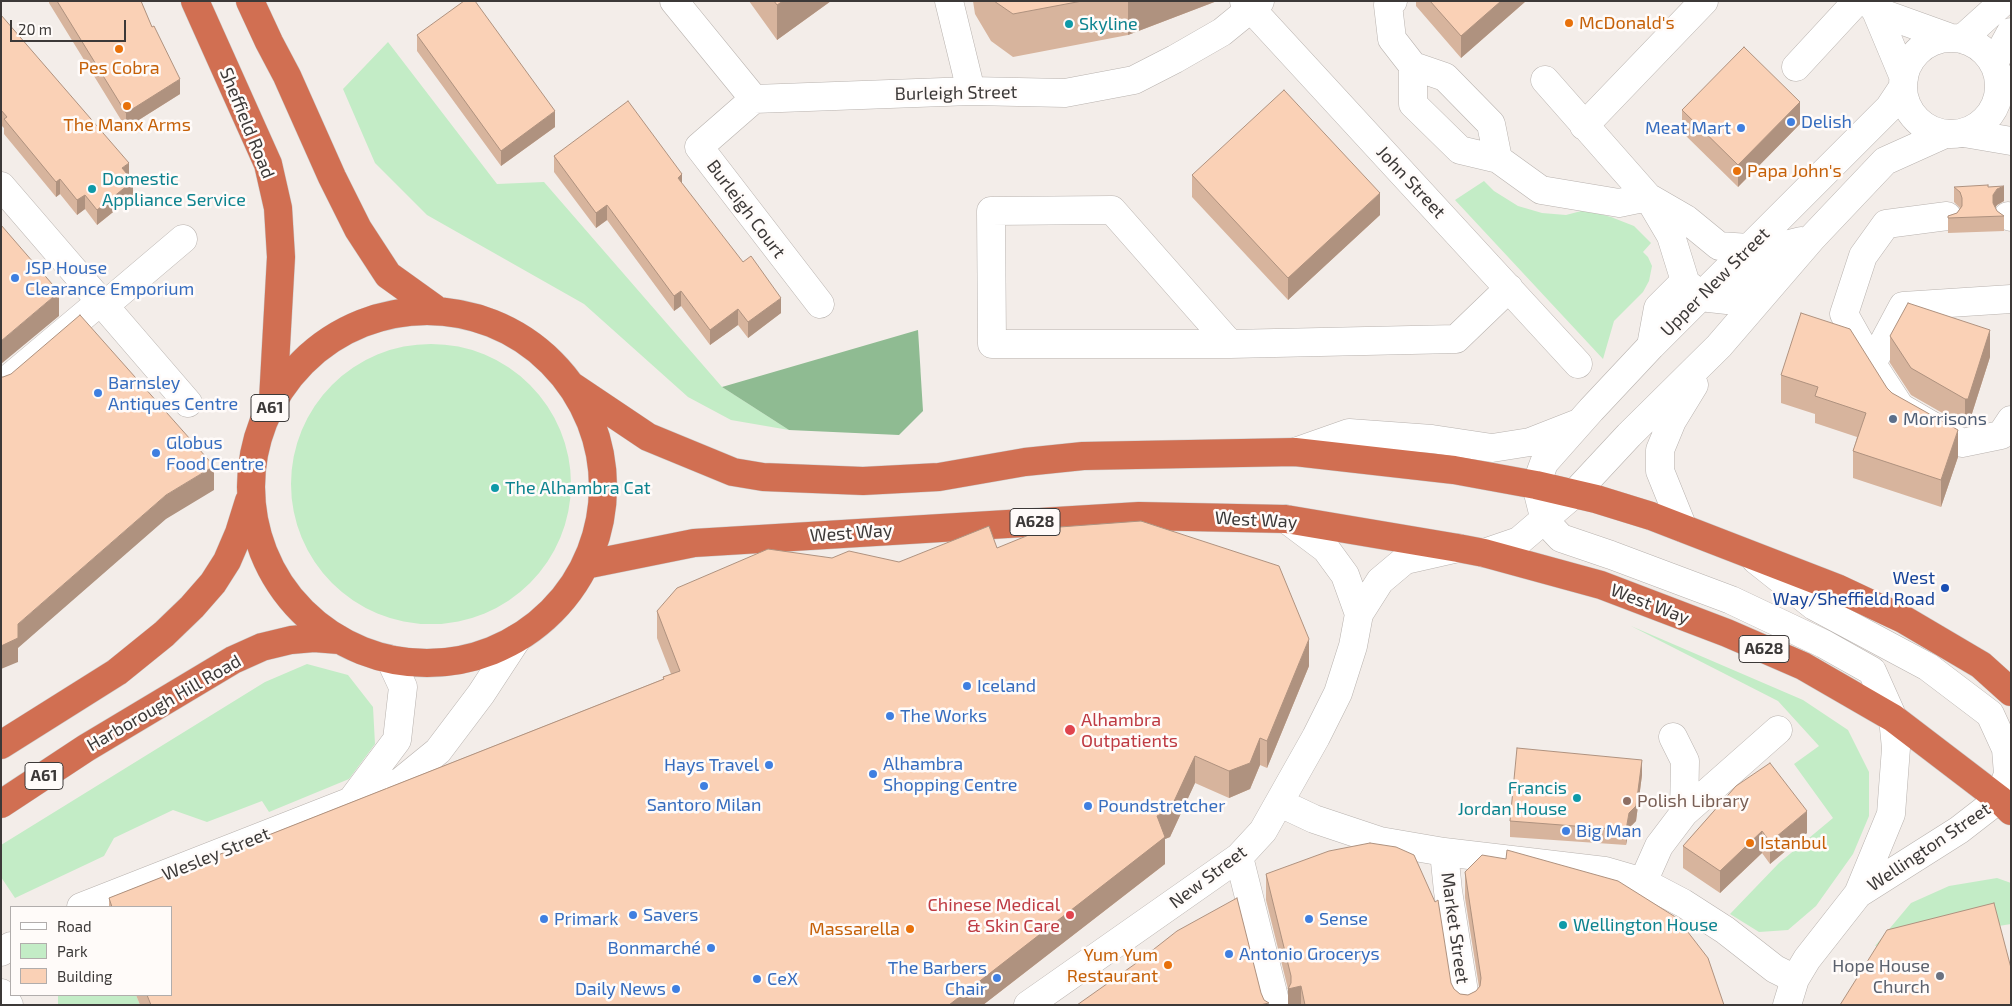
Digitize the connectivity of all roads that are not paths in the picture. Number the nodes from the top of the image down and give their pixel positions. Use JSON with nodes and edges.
{"nodes":[{"id":1,"x":195,"y":1,"type":"edge"},
{"id":2,"x":250,"y":1,"type":"edge"},
{"id":3,"x":674,"y":1,"type":"edge"},
{"id":4,"x":949,"y":1,"type":"edge"},
{"id":5,"x":1393,"y":1,"type":"edge"},
{"id":6,"x":1704,"y":1,"type":"edge"},
{"id":7,"x":2004,"y":1,"type":"edge"},
{"id":8,"x":1252,"y":4,"type":"edge"},
{"id":9,"x":1867,"y":5,"type":"edge"},
{"id":10,"x":2011,"y":32,"type":"edge"},
{"id":11,"x":1955,"y":38,"type":"junction"},
{"id":12,"x":1414,"y":66,"type":"junction"},
{"id":13,"x":1796,"y":66,"type":"dead end"},
{"id":14,"x":2001,"y":72,"type":"edge"},
{"id":15,"x":1545,"y":80,"type":"dead end"},
{"id":16,"x":1903,"y":82,"type":"junction"},
{"id":17,"x":971,"y":91,"type":"junction"},
{"id":18,"x":754,"y":99,"type":"junction"},
{"id":19,"x":1584,"y":126,"type":"junction"},
{"id":20,"x":1954,"y":133,"type":"junction"},
{"id":21,"x":2011,"y":141,"type":"edge"},
{"id":22,"x":1498,"y":159,"type":"junction"},
{"id":23,"x":1,"y":186,"type":"edge"},
{"id":24,"x":1648,"y":197,"type":"junction"},
{"id":25,"x":1947,"y":216,"type":"edge"},
{"id":26,"x":1812,"y":238,"type":"junction"},
{"id":27,"x":183,"y":240,"type":"dead end"},
{"id":28,"x":1749,"y":248,"type":"junction"},
{"id":29,"x":1509,"y":288,"type":"junction"},
{"id":30,"x":1693,"y":289,"type":"junction"},
{"id":31,"x":2011,"y":299,"type":"edge"},
{"id":32,"x":102,"y":304,"type":"junction"},
{"id":33,"x":820,"y":304,"type":"dead end"},
{"id":34,"x":434,"y":308,"type":"junction"},
{"id":35,"x":1230,"y":344,"type":"junction"},
{"id":36,"x":1718,"y":346,"type":"junction"},
{"id":37,"x":1578,"y":364,"type":"dead end"},
{"id":38,"x":1872,"y":364,"type":"junction"},
{"id":39,"x":1,"y":385,"type":"edge"},
{"id":40,"x":572,"y":386,"type":"junction"},
{"id":41,"x":273,"y":400,"type":"junction"},
{"id":42,"x":188,"y":403,"type":"dead end"},
{"id":43,"x":2011,"y":420,"type":"edge"},
{"id":44,"x":1580,"y":422,"type":"junction"},
{"id":45,"x":1296,"y":452,"type":"junction"},
{"id":46,"x":1536,"y":485,"type":"junction"},
{"id":47,"x":1575,"y":493,"type":"junction"},
{"id":48,"x":250,"y":495,"type":"junction"},
{"id":49,"x":1286,"y":519,"type":"junction"},
{"id":50,"x":1545,"y":521,"type":"junction"},
{"id":51,"x":1683,"y":528,"type":"junction"},
{"id":52,"x":1458,"y":548,"type":"junction"},
{"id":53,"x":1484,"y":553,"type":"junction"},
{"id":54,"x":1750,"y":555,"type":"junction"},
{"id":55,"x":585,"y":565,"type":"junction"},
{"id":56,"x":1359,"y":614,"type":"junction"},
{"id":57,"x":517,"y":639,"type":"junction"},
{"id":58,"x":340,"y":640,"type":"junction"},
{"id":59,"x":390,"y":659,"type":"junction"},
{"id":60,"x":2011,"y":692,"type":"edge"},
{"id":61,"x":1893,"y":718,"type":"junction"},
{"id":62,"x":1778,"y":730,"type":"dead end"},
{"id":63,"x":1673,"y":737,"type":"dead end"},
{"id":64,"x":1,"y":745,"type":"edge"},
{"id":65,"x":352,"y":800,"type":"junction"},
{"id":66,"x":1280,"y":803,"type":"junction"},
{"id":67,"x":1,"y":804,"type":"edge"},
{"id":68,"x":2005,"y":805,"type":"edge"},
{"id":69,"x":1684,"y":813,"type":"junction"},
{"id":70,"x":1444,"y":852,"type":"junction"},
{"id":71,"x":1239,"y":857,"type":"junction"},
{"id":72,"x":1643,"y":882,"type":"junction"},
{"id":73,"x":1858,"y":894,"type":"junction"},
{"id":74,"x":84,"y":906,"type":"edge"},
{"id":75,"x":1795,"y":979,"type":"junction"},
{"id":76,"x":1,"y":993,"type":"edge"},
{"id":77,"x":1032,"y":1003,"type":"edge"},
{"id":78,"x":9,"y":1005,"type":"edge"},
{"id":79,"x":1276,"y":1005,"type":"edge"},
{"id":80,"x":1466,"y":1005,"type":"edge"},
{"id":81,"x":1787,"y":1005,"type":"edge"}],
"edges":[{"from":1,"to":41,"type":"highway","name":"Sheffield Road","number":"A61"},
{"from":2,"to":34,"type":"highway","number":"A61"},
{"from":3,"to":18,"type":"street"},
{"from":4,"to":17,"type":"street"},
{"from":5,"to":12,"type":"street"},
{"from":6,"to":19,"type":"street"},
{"from":7,"to":11,"type":"street","name":"Upper New Street"},
{"from":8,"to":17,"type":"street","name":"Burleigh Street"},
{"from":8,"to":29,"type":"street","name":"John Street"},
{"from":9,"to":11,"type":"street"},
{"from":9,"to":13,"type":"street"},
{"from":9,"to":16,"type":"street"},
{"from":10,"to":14,"type":"street"},
{"from":11,"to":14,"type":"street"},
{"from":11,"to":16,"type":"street","name":"Upper New Street"},
{"from":12,"to":22,"type":"street"},
{"from":12,"to":22,"type":"street"},
{"from":14,"to":20,"type":"street"},
{"from":15,"to":19,"type":"street"},
{"from":16,"to":20,"type":"street"},
{"from":16,"to":28,"type":"street","name":"Upper New Street"},
{"from":17,"to":18,"type":"street","name":"Burleigh Street"},
{"from":18,"to":33,"type":"street","name":"Burleigh Court"},
{"from":19,"to":24,"type":"street"},
{"from":20,"to":21,"type":"street"},
{"from":20,"to":26,"type":"street"},
{"from":22,"to":24,"type":"street"},
{"from":23,"to":32,"type":"street"},
{"from":24,"to":28,"type":"street"},
{"from":24,"to":30,"type":"street"},
{"from":25,"to":38,"type":"street"},
{"from":26,"to":30,"type":"street"},
{"from":26,"to":36,"type":"street"},
{"from":27,"to":32,"type":"street"},
{"from":28,"to":30,"type":"street","name":"Upper New Street"},
{"from":29,"to":35,"type":"street"},
{"from":29,"to":37,"type":"street","name":"John Street"},
{"from":30,"to":44,"type":"street","name":"Upper New Street"},
{"from":31,"to":38,"type":"street"},
{"from":32,"to":39,"type":"street"},
{"from":32,"to":42,"type":"street"},
{"from":34,"to":40,"type":"highway","number":"A61"},
{"from":34,"to":41,"type":"highway","number":"A61"},
{"from":35,"to":35,"type":"street"},
{"from":36,"to":47,"type":"street"},
{"from":36,"to":51,"type":"street"},
{"from":38,"to":43,"type":"street"},
{"from":40,"to":45,"type":"highway"},
{"from":40,"to":55,"type":"highway","number":"A61"},
{"from":41,"to":48,"type":"highway","number":"A61"},
{"from":44,"to":45,"type":"street"},
{"from":44,"to":46,"type":"street","name":"Upper New Street"},
{"from":45,"to":46,"type":"highway"},
{"from":46,"to":47,"type":"highway"},
{"from":46,"to":50,"type":"street"},
{"from":47,"to":50,"type":"street"},
{"from":47,"to":51,"type":"highway"},
{"from":48,"to":58,"type":"highway","number":"A61"},
{"from":48,"to":64,"type":"highway","number":"A61"},
{"from":49,"to":52,"type":"highway","name":"West Way","number":"A628"},
{"from":49,"to":55,"type":"highway","name":"West Way","number":"A628"},
{"from":49,"to":56,"type":"street","name":"New Street"},
{"from":50,"to":53,"type":"street"},
{"from":50,"to":61,"type":"street","name":"West Way"},
{"from":51,"to":54,"type":"highway"},
{"from":52,"to":53,"type":"highway","name":"West Way","number":"A628"},
{"from":52,"to":56,"type":"street","name":"New Street"},
{"from":53,"to":61,"type":"highway","name":"West Way","number":"A628"},
{"from":54,"to":60,"type":"highway"},
{"from":54,"to":68,"type":"street"},
{"from":55,"to":57,"type":"highway","number":"A61"},
{"from":56,"to":66,"type":"street","name":"New Street"},
{"from":57,"to":59,"type":"highway","number":"A61"},
{"from":57,"to":65,"type":"street","name":"Wesley Street"},
{"from":58,"to":59,"type":"highway","number":"A61"},
{"from":58,"to":67,"type":"highway","name":"Harborough Hill Road","number":"A61"},
{"from":59,"to":65,"type":"street"},
{"from":61,"to":68,"type":"highway","name":"West Way","number":"A628"},
{"from":61,"to":73,"type":"street","name":"Wellington Street"},
{"from":62,"to":69,"type":"street"},
{"from":63,"to":69,"type":"street"},
{"from":65,"to":74,"type":"street","name":"Wesley Street"},
{"from":66,"to":70,"type":"street"},
{"from":66,"to":71,"type":"street","name":"New Street"},
{"from":68,"to":73,"type":"street","name":"Wellington Street"},
{"from":69,"to":72,"type":"street"},
{"from":70,"to":72,"type":"street"},
{"from":70,"to":80,"type":"street","name":"Market Street"},
{"from":71,"to":77,"type":"street","name":"New Street"},
{"from":71,"to":79,"type":"street"},
{"from":72,"to":75,"type":"street"},
{"from":73,"to":75,"type":"street","name":"Wellington Street"},
{"from":75,"to":81,"type":"street","name":"Wellington Street"},
{"from":76,"to":78,"type":"street"}]}
